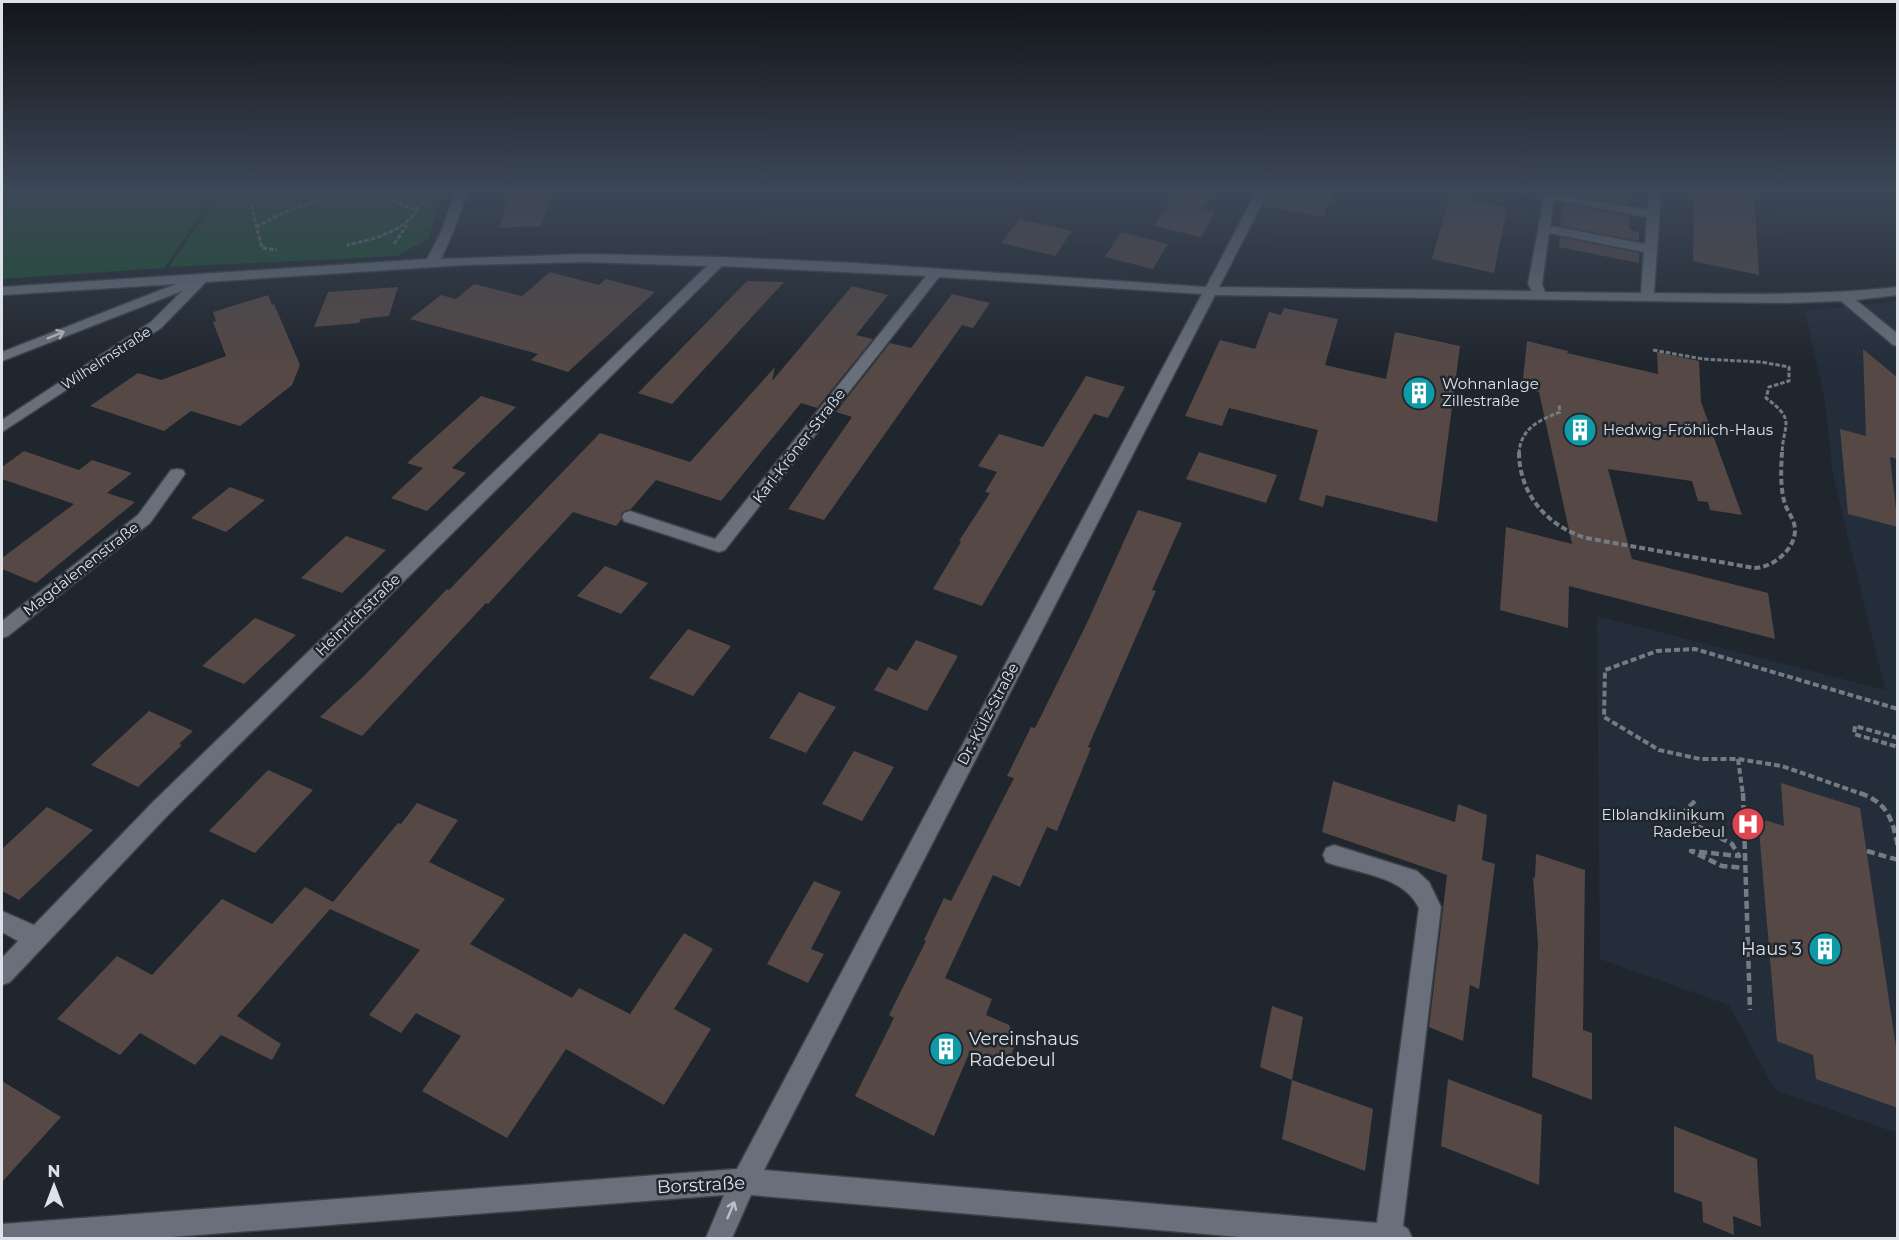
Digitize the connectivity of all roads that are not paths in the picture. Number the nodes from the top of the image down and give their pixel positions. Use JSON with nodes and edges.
{"nodes":[{"id":1,"x":1650,"y":249,"type":"edge"},
{"id":2,"x":438,"y":250,"type":"edge"},
{"id":3,"x":1232,"y":250,"type":"edge"},
{"id":4,"x":1540,"y":250,"type":"edge"},
{"id":5,"x":720,"y":261,"type":"junction"},
{"id":6,"x":432,"y":263,"type":"junction"},
{"id":7,"x":936,"y":272,"type":"junction"},
{"id":8,"x":202,"y":278,"type":"junction"},
{"id":9,"x":2,"y":291,"type":"edge"},
{"id":10,"x":1210,"y":291,"type":"junction"},
{"id":11,"x":1898,"y":291,"type":"edge"},
{"id":12,"x":1540,"y":295,"type":"junction"},
{"id":13,"x":1851,"y":296,"type":"junction"},
{"id":14,"x":1647,"y":297,"type":"junction"},
{"id":15,"x":1898,"y":329,"type":"edge"},
{"id":16,"x":1898,"y":342,"type":"edge"},
{"id":17,"x":2,"y":357,"type":"edge"},
{"id":18,"x":2,"y":427,"type":"edge"},
{"id":19,"x":177,"y":474,"type":"dead end"},
{"id":20,"x":630,"y":517,"type":"dead end"},
{"id":21,"x":2,"y":631,"type":"edge"},
{"id":22,"x":1334,"y":855,"type":"dead end"},
{"id":23,"x":2,"y":921,"type":"edge"},
{"id":24,"x":36,"y":938,"type":"junction"},
{"id":25,"x":2,"y":974,"type":"edge"},
{"id":26,"x":744,"y":1181,"type":"junction"},
{"id":27,"x":2,"y":1237,"type":"edge"},
{"id":28,"x":1394,"y":1238,"type":"edge"},
{"id":29,"x":719,"y":1239,"type":"edge"}],
"edges":[{"from":1,"to":14,"type":"street"},
{"from":2,"to":6,"type":"street"},
{"from":3,"to":10,"type":"street","name":"Dr.-Külz-Straße"},
{"from":4,"to":12,"type":"street"},
{"from":5,"to":6,"type":"street"},
{"from":5,"to":7,"type":"street"},
{"from":5,"to":24,"type":"street","name":"Heinrichstraße"},
{"from":6,"to":8,"type":"street"},
{"from":7,"to":10,"type":"street"},
{"from":7,"to":20,"type":"street","name":"Karl-Kröner-Straße"},
{"from":8,"to":9,"type":"street"},
{"from":17,"to":8,"type":"street","one_way":true},
{"from":8,"to":18,"type":"street","name":"Wilhelmstraße"},
{"from":10,"to":12,"type":"street"},
{"from":10,"to":26,"type":"street","name":"Dr.-Külz-Straße"},
{"from":11,"to":13,"type":"street"},
{"from":12,"to":14,"type":"street"},
{"from":13,"to":14,"type":"street"},
{"from":13,"to":15,"type":"street"},
{"from":13,"to":16,"type":"street"},
{"from":19,"to":21,"type":"street","name":"Magdalenenstraße"},
{"from":22,"to":28,"type":"street"},
{"from":23,"to":24,"type":"street"},
{"from":24,"to":25,"type":"street","name":"Heinrichstraße"},
{"from":26,"to":27,"type":"street","name":"Borstraße"},
{"from":26,"to":28,"type":"street","name":"Borstraße"},
{"from":29,"to":26,"type":"street","name":"Dr.-Külz-Straße","one_way":true}]}
